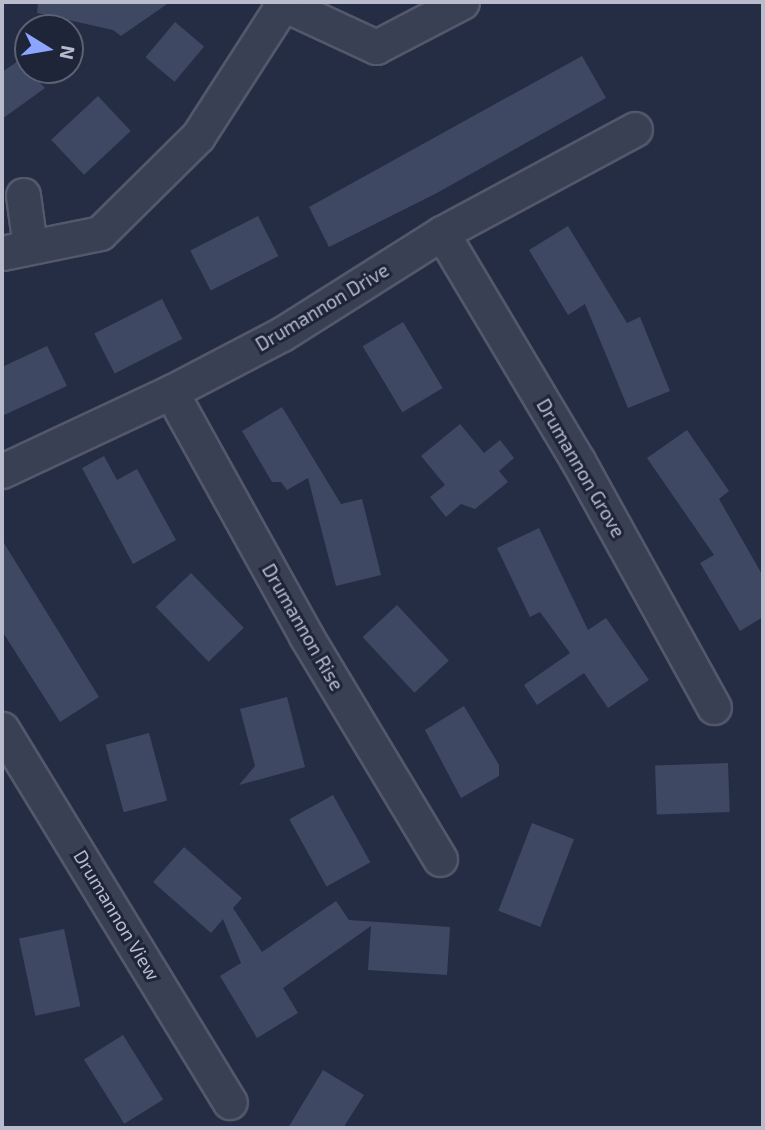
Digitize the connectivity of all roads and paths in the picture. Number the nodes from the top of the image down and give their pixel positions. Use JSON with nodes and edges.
{"nodes":[{"id":1,"x":462,"y":2,"type":"edge"},
{"id":2,"x":281,"y":3,"type":"edge"},
{"id":3,"x":635,"y":129,"type":"dead end"},
{"id":4,"x":23,"y":195,"type":"dead end"},
{"id":5,"x":442,"y":233,"type":"junction"},
{"id":6,"x":16,"y":250,"type":"edge"},
{"id":7,"x":171,"y":393,"type":"junction"},
{"id":8,"x":2,"y":471,"type":"edge"},
{"id":9,"x":714,"y":707,"type":"dead end"},
{"id":10,"x":2,"y":729,"type":"edge"},
{"id":11,"x":440,"y":859,"type":"dead end"},
{"id":12,"x":230,"y":1102,"type":"dead end"}],
"edges":[{"from":1,"to":2,"type":"street"},
{"from":2,"to":6,"type":"street"},
{"from":3,"to":5,"type":"street","name":"Drumannon Drive"},
{"from":4,"to":6,"type":"street"},
{"from":5,"to":7,"type":"street","name":"Drumannon Drive"},
{"from":5,"to":9,"type":"street","name":"Drumannon Grove"},
{"from":7,"to":8,"type":"street","name":"Drumannon Drive"},
{"from":7,"to":11,"type":"street","name":"Drumannon Rise"},
{"from":10,"to":12,"type":"street","name":"Drumannon View"}]}
